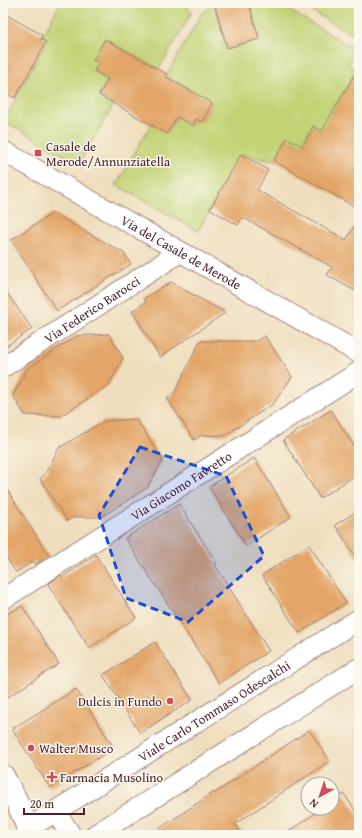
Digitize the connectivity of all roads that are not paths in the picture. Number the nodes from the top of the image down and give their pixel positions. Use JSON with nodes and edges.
{"nodes":[{"id":1,"x":3,"y":151,"type":"edge"},
{"id":2,"x":180,"y":252,"type":"junction"},
{"id":3,"x":359,"y":353,"type":"edge"},
{"id":4,"x":3,"y":367,"type":"edge"},
{"id":5,"x":359,"y":372,"type":"edge"},
{"id":6,"x":3,"y":599,"type":"edge"},
{"id":7,"x":359,"y":619,"type":"edge"},
{"id":8,"x":359,"y":668,"type":"edge"},
{"id":9,"x":3,"y":776,"type":"edge"},
{"id":10,"x":55,"y":811,"type":"junction"},
{"id":11,"x":30,"y":831,"type":"edge"},
{"id":12,"x":71,"y":835,"type":"edge"},
{"id":13,"x":95,"y":835,"type":"edge"}],
"edges":[{"from":1,"to":2,"type":"street","name":"Via del Casale de Merode"},
{"from":2,"to":3,"type":"street","name":"Via del Casale de Merode"},
{"from":2,"to":4,"type":"street","name":"Via Federico Barocci"},
{"from":5,"to":6,"type":"street","name":"Via Giacomo Favretto"},
{"from":7,"to":10,"type":"street","name":"Viale Carlo Tommaso Odescalchi"},
{"from":8,"to":13,"type":"street"},
{"from":9,"to":11,"type":"main road"},
{"from":10,"to":11,"type":"street","name":"Viale Carlo Tommaso Odescalchi"},
{"from":10,"to":12,"type":"street"}]}
